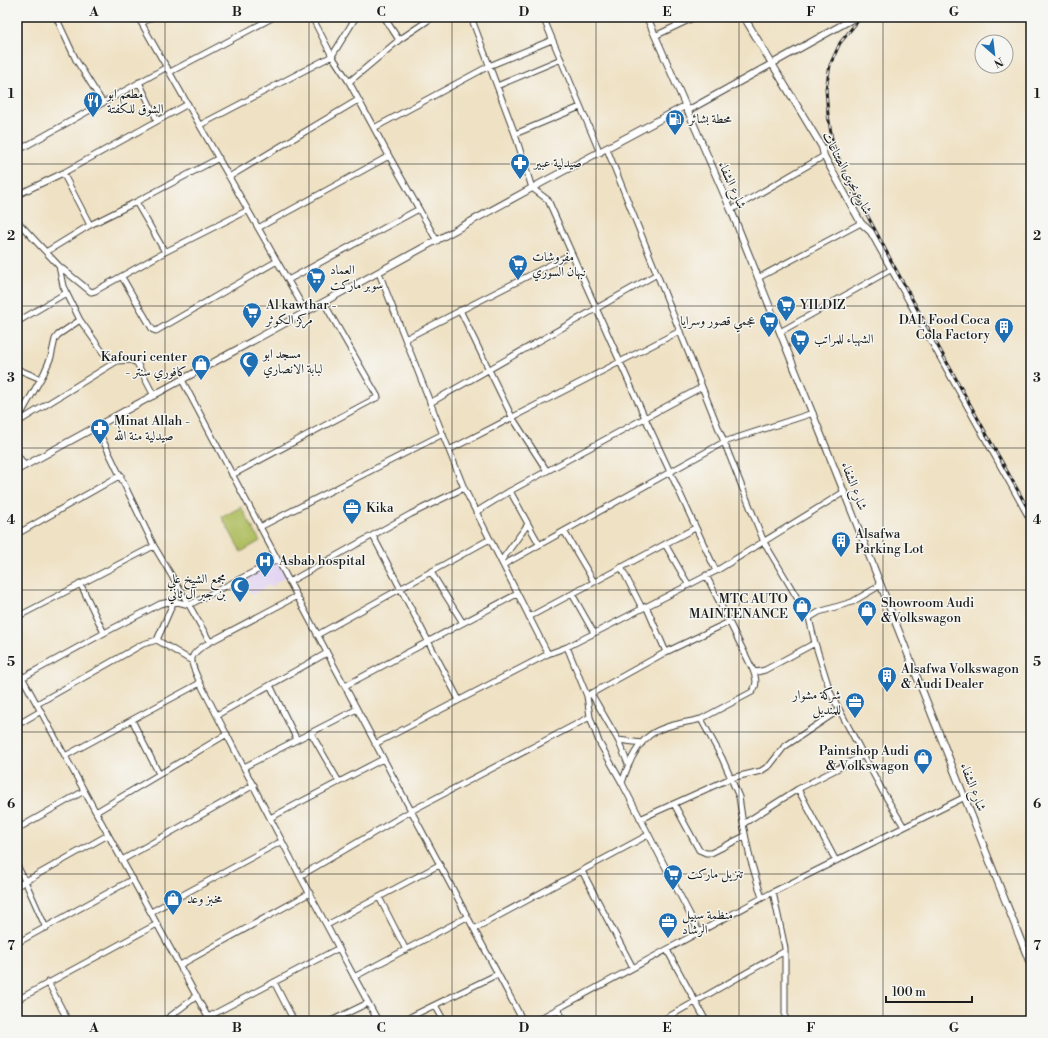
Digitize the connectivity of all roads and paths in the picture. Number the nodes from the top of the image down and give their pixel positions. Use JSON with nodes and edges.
{"nodes":[{"id":1,"x":56,"y":17,"type":"edge"},
{"id":2,"x":138,"y":17,"type":"edge"},
{"id":3,"x":152,"y":17,"type":"edge"},
{"id":4,"x":274,"y":17,"type":"edge"},
{"id":5,"x":312,"y":17,"type":"edge"},
{"id":6,"x":356,"y":17,"type":"edge"},
{"id":7,"x":384,"y":17,"type":"edge"},
{"id":8,"x":433,"y":17,"type":"edge"},
{"id":9,"x":471,"y":17,"type":"edge"},
{"id":10,"x":543,"y":17,"type":"edge"},
{"id":11,"x":647,"y":17,"type":"edge"},
{"id":12,"x":695,"y":17,"type":"edge"},
{"id":13,"x":744,"y":17,"type":"edge"},
{"id":14,"x":856,"y":17,"type":"edge"},
{"id":15,"x":142,"y":23,"type":"junction"},
{"id":16,"x":655,"y":36,"type":"junction"},
{"id":17,"x":399,"y":40,"type":"junction"},
{"id":18,"x":552,"y":40,"type":"junction"},
{"id":19,"x":332,"y":56,"type":"junction"},
{"id":20,"x":561,"y":59,"type":"junction"},
{"id":21,"x":772,"y":63,"type":"junction"},
{"id":22,"x":489,"y":66,"type":"junction"},
{"id":23,"x":166,"y":67,"type":"junction"},
{"id":24,"x":170,"y":72,"type":"junction"},
{"id":25,"x":139,"y":82,"type":"junction"},
{"id":26,"x":349,"y":82,"type":"junction"},
{"id":27,"x":497,"y":86,"type":"junction"},
{"id":28,"x":358,"y":100,"type":"junction"},
{"id":29,"x":103,"y":102,"type":"junction"},
{"id":30,"x":188,"y":104,"type":"junction"},
{"id":31,"x":580,"y":107,"type":"junction"},
{"id":32,"x":686,"y":109,"type":"junction"},
{"id":33,"x":157,"y":120,"type":"junction"},
{"id":34,"x":200,"y":125,"type":"junction"},
{"id":35,"x":374,"y":128,"type":"junction"},
{"id":36,"x":515,"y":134,"type":"junction"},
{"id":37,"x":607,"y":149,"type":"junction"},
{"id":38,"x":17,"y":151,"type":"edge"},
{"id":39,"x":600,"y":153,"type":"junction"},
{"id":40,"x":389,"y":156,"type":"junction"},
{"id":41,"x":824,"y":156,"type":"junction"},
{"id":42,"x":219,"y":158,"type":"junction"},
{"id":43,"x":63,"y":173,"type":"junction"},
{"id":44,"x":229,"y":177,"type":"junction"},
{"id":45,"x":532,"y":188,"type":"junction"},
{"id":46,"x":17,"y":196,"type":"edge"},
{"id":47,"x":136,"y":202,"type":"junction"},
{"id":48,"x":419,"y":209,"type":"junction"},
{"id":49,"x":248,"y":210,"type":"junction"},
{"id":50,"x":731,"y":210,"type":"junction"},
{"id":51,"x":861,"y":223,"type":"junction"},
{"id":52,"x":18,"y":224,"type":"edge"},
{"id":53,"x":90,"y":225,"type":"junction"},
{"id":54,"x":258,"y":228,"type":"junction"},
{"id":55,"x":437,"y":241,"type":"junction"},
{"id":56,"x":46,"y":252,"type":"junction"},
{"id":57,"x":165,"y":252,"type":"junction"},
{"id":58,"x":571,"y":254,"type":"junction"},
{"id":59,"x":277,"y":261,"type":"junction"},
{"id":60,"x":59,"y":266,"type":"junction"},
{"id":61,"x":892,"y":269,"type":"junction"},
{"id":62,"x":379,"y":273,"type":"junction"},
{"id":63,"x":657,"y":274,"type":"junction"},
{"id":64,"x":122,"y":277,"type":"junction"},
{"id":65,"x":758,"y":278,"type":"junction"},
{"id":66,"x":288,"y":280,"type":"junction"},
{"id":67,"x":66,"y":293,"type":"junction"},
{"id":68,"x":324,"y":303,"type":"junction"},
{"id":69,"x":595,"y":308,"type":"junction"},
{"id":70,"x":460,"y":310,"type":"junction"},
{"id":71,"x":306,"y":312,"type":"junction"},
{"id":72,"x":80,"y":320,"type":"junction"},
{"id":73,"x":17,"y":322,"type":"edge"},
{"id":74,"x":680,"y":331,"type":"junction"},
{"id":75,"x":780,"y":332,"type":"junction"},
{"id":76,"x":405,"y":339,"type":"junction"},
{"id":77,"x":117,"y":361,"type":"junction"},
{"id":78,"x":620,"y":362,"type":"junction"},
{"id":79,"x":17,"y":369,"type":"edge"},
{"id":80,"x":489,"y":369,"type":"junction"},
{"id":81,"x":41,"y":379,"type":"junction"},
{"id":82,"x":182,"y":380,"type":"junction"},
{"id":83,"x":702,"y":387,"type":"junction"},
{"id":84,"x":154,"y":396,"type":"junction"},
{"id":85,"x":430,"y":403,"type":"junction"},
{"id":86,"x":813,"y":413,"type":"junction"},
{"id":87,"x":512,"y":417,"type":"junction"},
{"id":88,"x":645,"y":418,"type":"junction"},
{"id":89,"x":17,"y":422,"type":"edge"},
{"id":90,"x":96,"y":426,"type":"junction"},
{"id":91,"x":443,"y":434,"type":"junction"},
{"id":92,"x":724,"y":442,"type":"junction"},
{"id":93,"x":449,"y":450,"type":"junction"},
{"id":94,"x":17,"y":454,"type":"edge"},
{"id":95,"x":25,"y":466,"type":"junction"},
{"id":96,"x":17,"y":470,"type":"edge"},
{"id":97,"x":547,"y":471,"type":"junction"},
{"id":98,"x":670,"y":472,"type":"junction"},
{"id":99,"x":121,"y":475,"type":"junction"},
{"id":100,"x":232,"y":475,"type":"junction"},
{"id":101,"x":464,"y":488,"type":"junction"},
{"id":102,"x":510,"y":491,"type":"junction"},
{"id":103,"x":844,"y":492,"type":"junction"},
{"id":104,"x":476,"y":512,"type":"junction"},
{"id":105,"x":1031,"y":520,"type":"edge"},
{"id":106,"x":528,"y":524,"type":"junction"},
{"id":107,"x":260,"y":527,"type":"junction"},
{"id":108,"x":695,"y":528,"type":"junction"},
{"id":109,"x":564,"y":531,"type":"junction"},
{"id":110,"x":17,"y":534,"type":"edge"},
{"id":111,"x":373,"y":536,"type":"junction"},
{"id":112,"x":490,"y":539,"type":"junction"},
{"id":113,"x":764,"y":542,"type":"junction"},
{"id":114,"x":539,"y":544,"type":"junction"},
{"id":115,"x":665,"y":544,"type":"junction"},
{"id":116,"x":154,"y":546,"type":"junction"},
{"id":117,"x":277,"y":560,"type":"junction"},
{"id":118,"x":502,"y":563,"type":"junction"},
{"id":119,"x":621,"y":567,"type":"junction"},
{"id":120,"x":716,"y":571,"type":"junction"},
{"id":121,"x":431,"y":572,"type":"junction"},
{"id":122,"x":706,"y":576,"type":"junction"},
{"id":123,"x":289,"y":582,"type":"junction"},
{"id":124,"x":594,"y":582,"type":"junction"},
{"id":125,"x":80,"y":583,"type":"junction"},
{"id":126,"x":688,"y":584,"type":"junction"},
{"id":127,"x":881,"y":585,"type":"junction"},
{"id":128,"x":401,"y":589,"type":"junction"},
{"id":129,"x":518,"y":594,"type":"junction"},
{"id":130,"x":572,"y":594,"type":"junction"},
{"id":131,"x":297,"y":596,"type":"junction"},
{"id":132,"x":174,"y":601,"type":"junction"},
{"id":133,"x":188,"y":605,"type":"junction"},
{"id":134,"x":644,"y":607,"type":"junction"},
{"id":135,"x":17,"y":617,"type":"edge"},
{"id":136,"x":529,"y":617,"type":"junction"},
{"id":137,"x":809,"y":618,"type":"junction"},
{"id":138,"x":729,"y":622,"type":"junction"},
{"id":139,"x":463,"y":623,"type":"junction"},
{"id":140,"x":104,"y":633,"type":"junction"},
{"id":141,"x":594,"y":633,"type":"junction"},
{"id":142,"x":317,"y":635,"type":"junction"},
{"id":143,"x":157,"y":640,"type":"junction"},
{"id":144,"x":210,"y":642,"type":"junction"},
{"id":145,"x":428,"y":642,"type":"junction"},
{"id":146,"x":815,"y":643,"type":"junction"},
{"id":147,"x":567,"y":647,"type":"junction"},
{"id":148,"x":666,"y":652,"type":"junction"},
{"id":149,"x":327,"y":653,"type":"junction"},
{"id":150,"x":548,"y":654,"type":"junction"},
{"id":151,"x":192,"y":661,"type":"junction"},
{"id":152,"x":17,"y":668,"type":"edge"},
{"id":153,"x":753,"y":670,"type":"junction"},
{"id":154,"x":22,"y":678,"type":"junction"},
{"id":155,"x":200,"y":683,"type":"junction"},
{"id":156,"x":270,"y":685,"type":"junction"},
{"id":157,"x":344,"y":686,"type":"junction"},
{"id":158,"x":589,"y":695,"type":"junction"},
{"id":159,"x":459,"y":700,"type":"junction"},
{"id":160,"x":37,"y":704,"type":"junction"},
{"id":161,"x":357,"y":709,"type":"junction"},
{"id":162,"x":839,"y":710,"type":"junction"},
{"id":163,"x":41,"y":711,"type":"junction"},
{"id":164,"x":217,"y":715,"type":"junction"},
{"id":165,"x":590,"y":717,"type":"junction"},
{"id":166,"x":701,"y":719,"type":"junction"},
{"id":167,"x":132,"y":720,"type":"junction"},
{"id":168,"x":17,"y":725,"type":"edge"},
{"id":169,"x":311,"y":733,"type":"junction"},
{"id":170,"x":227,"y":734,"type":"junction"},
{"id":171,"x":297,"y":740,"type":"junction"},
{"id":172,"x":618,"y":740,"type":"junction"},
{"id":173,"x":642,"y":742,"type":"junction"},
{"id":174,"x":375,"y":744,"type":"junction"},
{"id":175,"x":65,"y":756,"type":"junction"},
{"id":176,"x":864,"y":756,"type":"junction"},
{"id":177,"x":383,"y":759,"type":"junction"},
{"id":178,"x":628,"y":764,"type":"junction"},
{"id":179,"x":244,"y":767,"type":"junction"},
{"id":180,"x":159,"y":774,"type":"junction"},
{"id":181,"x":731,"y":778,"type":"junction"},
{"id":182,"x":339,"y":782,"type":"junction"},
{"id":183,"x":622,"y":783,"type":"junction"},
{"id":184,"x":254,"y":786,"type":"junction"},
{"id":185,"x":798,"y":789,"type":"junction"},
{"id":186,"x":84,"y":791,"type":"junction"},
{"id":187,"x":965,"y":797,"type":"junction"},
{"id":188,"x":674,"y":804,"type":"junction"},
{"id":189,"x":411,"y":811,"type":"junction"},
{"id":190,"x":96,"y":812,"type":"junction"},
{"id":191,"x":270,"y":818,"type":"junction"},
{"id":192,"x":640,"y":819,"type":"junction"},
{"id":193,"x":743,"y":824,"type":"junction"},
{"id":194,"x":904,"y":827,"type":"junction"},
{"id":195,"x":17,"y":829,"type":"edge"},
{"id":196,"x":108,"y":835,"type":"junction"},
{"id":197,"x":648,"y":836,"type":"junction"},
{"id":198,"x":745,"y":836,"type":"junction"},
{"id":199,"x":282,"y":841,"type":"junction"},
{"id":200,"x":122,"y":860,"type":"junction"},
{"id":201,"x":836,"y":861,"type":"junction"},
{"id":202,"x":17,"y":865,"type":"edge"},
{"id":203,"x":440,"y":865,"type":"junction"},
{"id":204,"x":582,"y":871,"type":"junction"},
{"id":205,"x":300,"y":876,"type":"junction"},
{"id":206,"x":133,"y":879,"type":"junction"},
{"id":207,"x":25,"y":881,"type":"junction"},
{"id":208,"x":17,"y":886,"type":"edge"},
{"id":209,"x":773,"y":892,"type":"junction"},
{"id":210,"x":310,"y":893,"type":"junction"},
{"id":211,"x":379,"y":898,"type":"junction"},
{"id":212,"x":762,"y":898,"type":"junction"},
{"id":213,"x":151,"y":912,"type":"junction"},
{"id":214,"x":468,"y":917,"type":"junction"},
{"id":215,"x":157,"y":924,"type":"junction"},
{"id":216,"x":327,"y":925,"type":"junction"},
{"id":217,"x":46,"y":928,"type":"junction"},
{"id":218,"x":474,"y":929,"type":"junction"},
{"id":219,"x":699,"y":932,"type":"junction"},
{"id":220,"x":17,"y":943,"type":"edge"},
{"id":221,"x":339,"y":948,"type":"junction"},
{"id":222,"x":406,"y":950,"type":"junction"},
{"id":223,"x":667,"y":950,"type":"junction"},
{"id":224,"x":785,"y":951,"type":"junction"},
{"id":225,"x":180,"y":965,"type":"junction"},
{"id":226,"x":1031,"y":966,"type":"edge"},
{"id":227,"x":633,"y":968,"type":"junction"},
{"id":228,"x":498,"y":974,"type":"junction"},
{"id":229,"x":354,"y":977,"type":"junction"},
{"id":230,"x":48,"y":982,"type":"junction"},
{"id":231,"x":274,"y":982,"type":"junction"},
{"id":232,"x":197,"y":996,"type":"junction"},
{"id":233,"x":18,"y":998,"type":"edge"},
{"id":234,"x":368,"y":1002,"type":"junction"},
{"id":235,"x":695,"y":1002,"type":"junction"},
{"id":236,"x":434,"y":1005,"type":"junction"},
{"id":237,"x":558,"y":1009,"type":"junction"},
{"id":238,"x":209,"y":1019,"type":"edge"},
{"id":239,"x":68,"y":1021,"type":"edge"},
{"id":240,"x":164,"y":1021,"type":"edge"},
{"id":241,"x":294,"y":1021,"type":"edge"},
{"id":242,"x":331,"y":1021,"type":"edge"},
{"id":243,"x":378,"y":1021,"type":"edge"},
{"id":244,"x":402,"y":1021,"type":"edge"},
{"id":245,"x":444,"y":1021,"type":"edge"},
{"id":246,"x":523,"y":1021,"type":"edge"},
{"id":247,"x":535,"y":1021,"type":"edge"},
{"id":248,"x":564,"y":1021,"type":"edge"},
{"id":249,"x":662,"y":1021,"type":"edge"},
{"id":250,"x":706,"y":1021,"type":"edge"},
{"id":251,"x":785,"y":1021,"type":"edge"}],
"edges":[{"from":1,"to":29,"type":"street"},
{"from":2,"to":15,"type":"street"},
{"from":3,"to":15,"type":"street"},
{"from":4,"to":24,"type":"street"},
{"from":5,"to":19,"type":"street"},
{"from":6,"to":19,"type":"street"},
{"from":7,"to":17,"type":"street"},
{"from":8,"to":17,"type":"street"},
{"from":9,"to":22,"type":"street"},
{"from":10,"to":18,"type":"street"},
{"from":11,"to":16,"type":"street","name":"شارع الشفاء"},
{"from":12,"to":16,"type":"street"},
{"from":13,"to":21,"type":"street","name":"شارع بحرى الصناعات"},
{"from":14,"to":21,"type":"street"},
{"from":15,"to":23,"type":"street"},
{"from":16,"to":32,"type":"street","name":"شارع الشفاء"},
{"from":17,"to":26,"type":"street"},
{"from":18,"to":20,"type":"street"},
{"from":18,"to":22,"type":"street"},
{"from":19,"to":26,"type":"street"},
{"from":19,"to":34,"type":"street"},
{"from":20,"to":27,"type":"street"},
{"from":20,"to":31,"type":"street"},
{"from":21,"to":32,"type":"street"},
{"from":21,"to":41,"type":"street","name":"شارع بحرى الصناعات"},
{"from":22,"to":27,"type":"street"},
{"from":22,"to":35,"type":"street"},
{"from":23,"to":24,"type":"street"},
{"from":23,"to":25,"type":"street"},
{"from":24,"to":30,"type":"street"},
{"from":25,"to":29,"type":"street"},
{"from":25,"to":33,"type":"street"},
{"from":26,"to":28,"type":"street"},
{"from":27,"to":36,"type":"street"},
{"from":28,"to":35,"type":"street"},
{"from":28,"to":44,"type":"street"},
{"from":29,"to":38,"type":"street"},
{"from":30,"to":33,"type":"street"},
{"from":30,"to":34,"type":"street"},
{"from":31,"to":36,"type":"street"},
{"from":31,"to":39,"type":"street"},
{"from":32,"to":37,"type":"street"},
{"from":32,"to":50,"type":"street","name":"شارع الشفاء"},
{"from":33,"to":43,"type":"street"},
{"from":34,"to":42,"type":"street"},
{"from":35,"to":40,"type":"street"},
{"from":36,"to":45,"type":"street"},
{"from":37,"to":39,"type":"street"},
{"from":37,"to":63,"type":"street"},
{"from":39,"to":45,"type":"street"},
{"from":40,"to":48,"type":"street"},
{"from":40,"to":54,"type":"street"},
{"from":41,"to":50,"type":"street"},
{"from":41,"to":51,"type":"street","name":"شارع بحرى الصناعات"},
{"from":42,"to":44,"type":"street"},
{"from":42,"to":47,"type":"street"},
{"from":43,"to":46,"type":"street"},
{"from":43,"to":53,"type":"street"},
{"from":44,"to":49,"type":"street"},
{"from":45,"to":55,"type":"street"},
{"from":45,"to":58,"type":"street"},
{"from":47,"to":53,"type":"street"},
{"from":47,"to":57,"type":"street"},
{"from":48,"to":55,"type":"street"},
{"from":48,"to":66,"type":"street"},
{"from":49,"to":54,"type":"street"},
{"from":49,"to":57,"type":"street"},
{"from":50,"to":65,"type":"street","name":"شارع الشفاء"},
{"from":51,"to":61,"type":"street","name":"شارع بحرى الصناعات"},
{"from":51,"to":65,"type":"street"},
{"from":52,"to":56,"type":"street"},
{"from":53,"to":56,"type":"street"},
{"from":54,"to":59,"type":"street"},
{"from":55,"to":62,"type":"street"},
{"from":56,"to":60,"type":"street"},
{"from":57,"to":64,"type":"street"},
{"from":58,"to":69,"type":"street"},
{"from":58,"to":70,"type":"street"},
{"from":59,"to":64,"type":"street"},
{"from":59,"to":66,"type":"street"},
{"from":60,"to":64,"type":"street"},
{"from":60,"to":67,"type":"street"},
{"from":61,"to":75,"type":"street"},
{"from":61,"to":105,"type":"street","name":"شارع بحرى الصناعات"},
{"from":62,"to":68,"type":"street"},
{"from":62,"to":76,"type":"street"},
{"from":63,"to":69,"type":"street"},
{"from":63,"to":74,"type":"street"},
{"from":65,"to":75,"type":"street","name":"شارع الشفاء"},
{"from":66,"to":71,"type":"street"},
{"from":67,"to":72,"type":"street"},
{"from":67,"to":73,"type":"street"},
{"from":68,"to":71,"type":"street"},
{"from":68,"to":100,"type":"street"},
{"from":69,"to":78,"type":"street"},
{"from":69,"to":80,"type":"street"},
{"from":70,"to":76,"type":"street"},
{"from":70,"to":80,"type":"street"},
{"from":71,"to":82,"type":"street"},
{"from":72,"to":77,"type":"street"},
{"from":72,"to":81,"type":"street"},
{"from":74,"to":78,"type":"street"},
{"from":74,"to":83,"type":"street"},
{"from":75,"to":86,"type":"street","name":"شارع الشفاء"},
{"from":76,"to":85,"type":"street"},
{"from":77,"to":84,"type":"street"},
{"from":77,"to":89,"type":"street"},
{"from":78,"to":87,"type":"street"},
{"from":78,"to":88,"type":"street"},
{"from":79,"to":81,"type":"street"},
{"from":80,"to":85,"type":"street"},
{"from":80,"to":87,"type":"street"},
{"from":81,"to":89,"type":"street"},
{"from":82,"to":84,"type":"street"},
{"from":82,"to":100,"type":"street"},
{"from":83,"to":88,"type":"street"},
{"from":83,"to":92,"type":"street"},
{"from":84,"to":90,"type":"street"},
{"from":85,"to":91,"type":"street"},
{"from":86,"to":92,"type":"street"},
{"from":86,"to":103,"type":"street","name":"شارع الشفاء"},
{"from":87,"to":93,"type":"street"},
{"from":87,"to":97,"type":"street"},
{"from":88,"to":97,"type":"street"},
{"from":88,"to":98,"type":"street"},
{"from":90,"to":95,"type":"street"},
{"from":90,"to":99,"type":"street"},
{"from":91,"to":93,"type":"street"},
{"from":91,"to":107,"type":"street"},
{"from":92,"to":98,"type":"street"},
{"from":92,"to":113,"type":"street"},
{"from":93,"to":101,"type":"street"},
{"from":94,"to":95,"type":"street"},
{"from":95,"to":96,"type":"street"},
{"from":97,"to":102,"type":"street"},
{"from":98,"to":108,"type":"street"},
{"from":98,"to":109,"type":"street"},
{"from":99,"to":110,"type":"street"},
{"from":99,"to":116,"type":"street"},
{"from":100,"to":107,"type":"street"},
{"from":101,"to":104,"type":"street"},
{"from":101,"to":111,"type":"street"},
{"from":102,"to":104,"type":"street"},
{"from":102,"to":106,"type":"street"},
{"from":103,"to":113,"type":"street"},
{"from":103,"to":127,"type":"street","name":"شارع الشفاء"},
{"from":104,"to":112,"type":"street"},
{"from":106,"to":114,"type":"street"},
{"from":106,"to":118,"type":"street"},
{"from":107,"to":117,"type":"street"},
{"from":108,"to":115,"type":"street"},
{"from":108,"to":120,"type":"street"},
{"from":109,"to":114,"type":"street"},
{"from":109,"to":124,"type":"street"},
{"from":111,"to":123,"type":"street"},
{"from":111,"to":128,"type":"street"},
{"from":112,"to":118,"type":"street"},
{"from":112,"to":121,"type":"street"},
{"from":113,"to":120,"type":"street"},
{"from":113,"to":137,"type":"street"},
{"from":114,"to":118,"type":"street"},
{"from":115,"to":119,"type":"street"},
{"from":115,"to":126,"type":"street"},
{"from":116,"to":125,"type":"street"},
{"from":116,"to":133,"type":"street"},
{"from":117,"to":123,"type":"street"},
{"from":117,"to":133,"type":"street"},
{"from":118,"to":129,"type":"street"},
{"from":119,"to":124,"type":"street"},
{"from":119,"to":134,"type":"street"},
{"from":120,"to":122,"type":"street"},
{"from":121,"to":128,"type":"street"},
{"from":121,"to":139,"type":"street"},
{"from":122,"to":126,"type":"street"},
{"from":122,"to":138,"type":"street"},
{"from":123,"to":131,"type":"street"},
{"from":124,"to":130,"type":"street"},
{"from":125,"to":135,"type":"street"},
{"from":125,"to":140,"type":"street"},
{"from":126,"to":134,"type":"street"},
{"from":127,"to":137,"type":"street"},
{"from":127,"to":187,"type":"street","name":"شارع الشفاء"},
{"from":128,"to":142,"type":"street"},
{"from":128,"to":145,"type":"street"},
{"from":129,"to":136,"type":"street"},
{"from":129,"to":139,"type":"street"},
{"from":130,"to":136,"type":"street"},
{"from":130,"to":141,"type":"street"},
{"from":131,"to":142,"type":"street"},
{"from":131,"to":144,"type":"street"},
{"from":132,"to":133,"type":"street"},
{"from":132,"to":140,"type":"street"},
{"from":132,"to":143,"type":"street"},
{"from":133,"to":144,"type":"street"},
{"from":134,"to":141,"type":"street"},
{"from":134,"to":148,"type":"street"},
{"from":136,"to":150,"type":"street"},
{"from":137,"to":146,"type":"street"},
{"from":138,"to":148,"type":"street"},
{"from":138,"to":153,"type":"street"},
{"from":139,"to":145,"type":"street"},
{"from":140,"to":154,"type":"street"},
{"from":141,"to":147,"type":"street"},
{"from":142,"to":149,"type":"street"},
{"from":143,"to":151,"type":"street"},
{"from":143,"to":160,"type":"street"},
{"from":144,"to":151,"type":"street"},
{"from":145,"to":157,"type":"street"},
{"from":145,"to":159,"type":"street"},
{"from":146,"to":153,"type":"street"},
{"from":146,"to":162,"type":"street"},
{"from":147,"to":150,"type":"street"},
{"from":147,"to":158,"type":"street"},
{"from":148,"to":158,"type":"street"},
{"from":149,"to":156,"type":"street"},
{"from":149,"to":157,"type":"street"},
{"from":150,"to":159,"type":"street"},
{"from":151,"to":155,"type":"street"},
{"from":152,"to":154,"type":"street"},
{"from":153,"to":166,"type":"street"},
{"from":154,"to":160,"type":"street"},
{"from":155,"to":164,"type":"street"},
{"from":155,"to":167,"type":"street"},
{"from":156,"to":164,"type":"street"},
{"from":156,"to":171,"type":"street"},
{"from":157,"to":161,"type":"street"},
{"from":158,"to":165,"type":"street"},
{"from":158,"to":172,"type":"street"},
{"from":159,"to":174,"type":"street"},
{"from":160,"to":163,"type":"street"},
{"from":161,"to":169,"type":"street"},
{"from":161,"to":174,"type":"street"},
{"from":162,"to":176,"type":"street"},
{"from":162,"to":181,"type":"street"},
{"from":163,"to":168,"type":"street"},
{"from":163,"to":175,"type":"street"},
{"from":164,"to":170,"type":"street"},
{"from":165,"to":183,"type":"street"},
{"from":165,"to":189,"type":"street"},
{"from":166,"to":173,"type":"street"},
{"from":166,"to":181,"type":"street"},
{"from":167,"to":175,"type":"street"},
{"from":167,"to":180,"type":"street"},
{"from":169,"to":171,"type":"street"},
{"from":169,"to":182,"type":"street"},
{"from":170,"to":179,"type":"street"},
{"from":170,"to":180,"type":"street"},
{"from":171,"to":179,"type":"street"},
{"from":172,"to":173,"type":"street"},
{"from":172,"to":178,"type":"street"},
{"from":173,"to":178,"type":"street"},
{"from":174,"to":177,"type":"street"},
{"from":175,"to":186,"type":"street"},
{"from":176,"to":185,"type":"street"},
{"from":176,"to":194,"type":"street"},
{"from":177,"to":182,"type":"street"},
{"from":177,"to":189,"type":"street"},
{"from":178,"to":183,"type":"street"},
{"from":179,"to":184,"type":"street"},
{"from":180,"to":190,"type":"street"},
{"from":181,"to":188,"type":"street"},
{"from":181,"to":193,"type":"street"},
{"from":182,"to":191,"type":"street"},
{"from":183,"to":192,"type":"street"},
{"from":184,"to":191,"type":"street"},
{"from":184,"to":200,"type":"street"},
{"from":185,"to":193,"type":"street"},
{"from":185,"to":201,"type":"street"},
{"from":186,"to":190,"type":"street"},
{"from":186,"to":195,"type":"street"},
{"from":187,"to":194,"type":"street"},
{"from":187,"to":226,"type":"street","name":"شارع الشفاء"},
{"from":188,"to":192,"type":"street"},
{"from":188,"to":198,"type":"street"},
{"from":189,"to":203,"type":"street"},
{"from":189,"to":205,"type":"street"},
{"from":190,"to":196,"type":"street"},
{"from":191,"to":199,"type":"street"},
{"from":192,"to":197,"type":"street"},
{"from":193,"to":198,"type":"street"},
{"from":194,"to":201,"type":"street"},
{"from":196,"to":200,"type":"street"},
{"from":196,"to":207,"type":"street"},
{"from":197,"to":204,"type":"street"},
{"from":197,"to":219,"type":"street"},
{"from":198,"to":212,"type":"street"},
{"from":199,"to":205,"type":"street"},
{"from":199,"to":213,"type":"street"},
{"from":200,"to":206,"type":"street"},
{"from":201,"to":209,"type":"street"},
{"from":202,"to":207,"type":"street"},
{"from":203,"to":211,"type":"street"},
{"from":203,"to":214,"type":"street"},
{"from":204,"to":218,"type":"street"},
{"from":204,"to":227,"type":"street"},
{"from":205,"to":210,"type":"street"},
{"from":206,"to":213,"type":"street"},
{"from":206,"to":217,"type":"street"},
{"from":207,"to":208,"type":"street"},
{"from":207,"to":217,"type":"street"},
{"from":209,"to":212,"type":"street"},
{"from":209,"to":224,"type":"street"},
{"from":210,"to":216,"type":"street"},
{"from":210,"to":225,"type":"street"},
{"from":211,"to":216,"type":"street"},
{"from":211,"to":222,"type":"street"},
{"from":212,"to":219,"type":"street"},
{"from":213,"to":215,"type":"street"},
{"from":214,"to":218,"type":"street"},
{"from":214,"to":222,"type":"street"},
{"from":215,"to":225,"type":"street"},
{"from":215,"to":230,"type":"street"},
{"from":216,"to":221,"type":"street"},
{"from":217,"to":220,"type":"street"},
{"from":218,"to":228,"type":"street"},
{"from":219,"to":223,"type":"street"},
{"from":221,"to":229,"type":"street"},
{"from":221,"to":231,"type":"street"},
{"from":222,"to":229,"type":"street"},
{"from":223,"to":227,"type":"street"},
{"from":223,"to":235,"type":"street"},
{"from":224,"to":235,"type":"street"},
{"from":224,"to":251,"type":"street"},
{"from":225,"to":232,"type":"street"},
{"from":227,"to":237,"type":"street"},
{"from":228,"to":236,"type":"street"},
{"from":228,"to":246,"type":"street"},
{"from":229,"to":234,"type":"street"},
{"from":230,"to":233,"type":"street"},
{"from":230,"to":239,"type":"street"},
{"from":231,"to":238,"type":"street"},
{"from":231,"to":241,"type":"street"},
{"from":232,"to":238,"type":"street"},
{"from":232,"to":240,"type":"street"},
{"from":234,"to":242,"type":"street"},
{"from":234,"to":243,"type":"street"},
{"from":235,"to":249,"type":"street"},
{"from":235,"to":250,"type":"street"},
{"from":236,"to":244,"type":"street"},
{"from":236,"to":245,"type":"street"},
{"from":237,"to":247,"type":"street"},
{"from":237,"to":248,"type":"street"}]}
